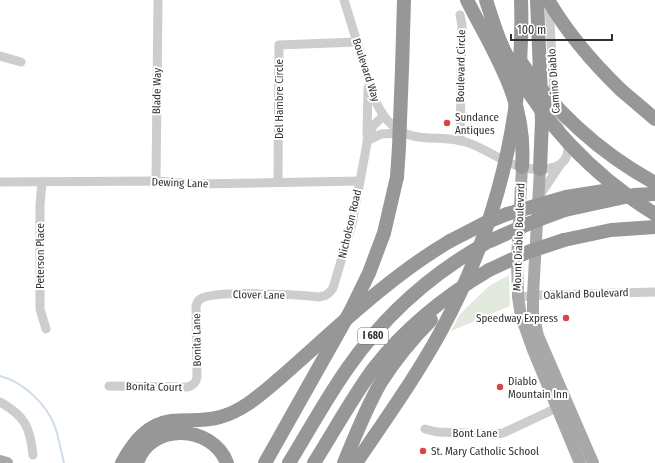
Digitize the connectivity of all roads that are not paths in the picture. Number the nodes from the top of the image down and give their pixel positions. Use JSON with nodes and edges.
{"nodes":[{"id":1,"x":158,"y":0,"type":"edge"},
{"id":2,"x":344,"y":0,"type":"edge"},
{"id":3,"x":404,"y":0,"type":"edge"},
{"id":4,"x":467,"y":0,"type":"edge"},
{"id":5,"x":486,"y":0,"type":"edge"},
{"id":6,"x":521,"y":0,"type":"edge"},
{"id":7,"x":537,"y":0,"type":"edge"},
{"id":8,"x":549,"y":0,"type":"edge"},
{"id":9,"x":460,"y":15,"type":"dead end"},
{"id":10,"x":357,"y":42,"type":"junction"},
{"id":11,"x":0,"y":56,"type":"edge"},
{"id":12,"x":21,"y":62,"type":"dead end"},
{"id":13,"x":368,"y":78,"type":"junction"},
{"id":14,"x":383,"y":116,"type":"junction"},
{"id":15,"x":655,"y":119,"type":"edge"},
{"id":16,"x":402,"y":133,"type":"junction"},
{"id":17,"x":366,"y":141,"type":"junction"},
{"id":18,"x":460,"y":141,"type":"junction"},
{"id":19,"x":560,"y":165,"type":"junction"},
{"id":20,"x":522,"y":167,"type":"junction"},
{"id":21,"x":540,"y":169,"type":"junction"},
{"id":22,"x":156,"y":181,"type":"junction"},
{"id":23,"x":360,"y":181,"type":"junction"},
{"id":24,"x":0,"y":182,"type":"edge"},
{"id":25,"x":42,"y":182,"type":"junction"},
{"id":26,"x":278,"y":182,"type":"junction"},
{"id":27,"x":655,"y":183,"type":"edge"},
{"id":28,"x":655,"y":194,"type":"edge"},
{"id":29,"x":538,"y":198,"type":"junction"},
{"id":30,"x":566,"y":204,"type":"junction"},
{"id":31,"x":655,"y":214,"type":"edge"},
{"id":32,"x":655,"y":227,"type":"edge"},
{"id":33,"x":489,"y":270,"type":"junction"},
{"id":34,"x":655,"y":292,"type":"edge"},
{"id":35,"x":532,"y":295,"type":"junction"},
{"id":36,"x":319,"y":297,"type":"joint"},
{"id":37,"x":518,"y":297,"type":"junction"},
{"id":38,"x":199,"y":300,"type":"joint"},
{"id":39,"x":46,"y":329,"type":"dead end"},
{"id":40,"x":196,"y":382,"type":"joint"},
{"id":41,"x":110,"y":386,"type":"dead end"},
{"id":42,"x":0,"y":402,"type":"edge"},
{"id":43,"x":562,"y":405,"type":"junction"},
{"id":44,"x":425,"y":429,"type":"dead end"},
{"id":45,"x":33,"y":454,"type":"dead end"},
{"id":46,"x":0,"y":461,"type":"edge"},
{"id":47,"x":7,"y":463,"type":"edge"},
{"id":48,"x":122,"y":463,"type":"edge"},
{"id":49,"x":137,"y":463,"type":"edge"},
{"id":50,"x":227,"y":463,"type":"edge"},
{"id":51,"x":265,"y":463,"type":"edge"},
{"id":52,"x":289,"y":463,"type":"edge"},
{"id":53,"x":314,"y":463,"type":"edge"},
{"id":54,"x":344,"y":463,"type":"edge"},
{"id":55,"x":356,"y":463,"type":"edge"},
{"id":56,"x":580,"y":463,"type":"edge"},
{"id":57,"x":593,"y":463,"type":"edge"}],
"edges":[{"from":1,"to":22,"type":"street","name":"Blade Way"},
{"from":2,"to":10,"type":"street","name":"Boulevard Way"},
{"from":3,"to":51,"type":"highway","bridge":true},
{"from":4,"to":20,"type":"highway"},
{"from":5,"to":27,"type":"highway","bridge":true},
{"from":5,"to":31,"type":"highway","bridge":true},
{"from":6,"to":55,"type":"highway","bridge":true},
{"from":7,"to":21,"type":"highway"},
{"from":8,"to":15,"type":"highway","bridge":true},
{"from":8,"to":19,"type":"street","name":"Camino Diablo"},
{"from":9,"to":18,"type":"street","name":"Boulevard Circle"},
{"from":10,"to":13,"type":"street","name":"Boulevard Way"},
{"from":10,"to":26,"type":"street","name":"Del Hambre Circle"},
{"from":11,"to":12,"type":"street"},
{"from":13,"to":14,"type":"street","name":"Boulevard Way"},
{"from":13,"to":17,"type":"street","name":"Nicholson Road"},
{"from":14,"to":16,"type":"street","name":"Boulevard Way"},
{"from":14,"to":17,"type":"street","name":"Nicholson Road"},
{"from":16,"to":17,"type":"street","name":"Boulevard Way"},
{"from":16,"to":18,"type":"street","name":"Boulevard Way"},
{"from":17,"to":23,"type":"street","name":"Nicholson Road"},
{"from":18,"to":20,"type":"street","name":"Boulevard Way"},
{"from":19,"to":21,"type":"street"},
{"from":19,"to":29,"type":"street"},
{"from":20,"to":21,"type":"street"},
{"from":20,"to":37,"type":"main road","name":"Mount Diablo Boulevard"},
{"from":21,"to":29,"type":"main road","name":"Mount Diablo Boulevard"},
{"from":22,"to":25,"type":"street","name":"Dewing Lane"},
{"from":22,"to":26,"type":"street","name":"Dewing Lane"},
{"from":23,"to":26,"type":"street","name":"Dewing Lane"},
{"from":23,"to":36,"type":"street","name":"Nicholson Road"},
{"from":24,"to":25,"type":"street","name":"Dewing Lane"},
{"from":25,"to":39,"type":"street","name":"Peterson Place"},
{"from":28,"to":30,"type":"highway"},
{"from":29,"to":35,"type":"main road","name":"Mount Diablo Boulevard"},
{"from":30,"to":48,"type":"highway","bridge":true},
{"from":30,"to":52,"type":"highway","number":"I 680","bridge":true},
{"from":32,"to":33,"type":"highway","number":"I 680","bridge":true},
{"from":33,"to":53,"type":"highway","number":"I 680"},
{"from":33,"to":54,"type":"highway"},
{"from":34,"to":35,"type":"street","name":"Oakland Boulevard"},
{"from":35,"to":37,"type":"street","name":"Oakland Boulevard"},
{"from":35,"to":43,"type":"main road","name":"Mount Diablo Boulevard"},
{"from":36,"to":38,"type":"street","name":"Clover Lane"},
{"from":37,"to":43,"type":"main road","name":"Mount Diablo Boulevard"},
{"from":38,"to":40,"type":"street","name":"Bonita Lane"},
{"from":40,"to":41,"type":"street","name":"Bonita Court"},
{"from":42,"to":45,"type":"street"},
{"from":43,"to":44,"type":"street","name":"Bont Lane"},
{"from":43,"to":56,"type":"main road","name":"Mount Diablo Boulevard"},
{"from":43,"to":57,"type":"main road","name":"Mount Diablo Boulevard"},
{"from":46,"to":47,"type":"main road"},
{"from":49,"to":50,"type":"highway"}]}
